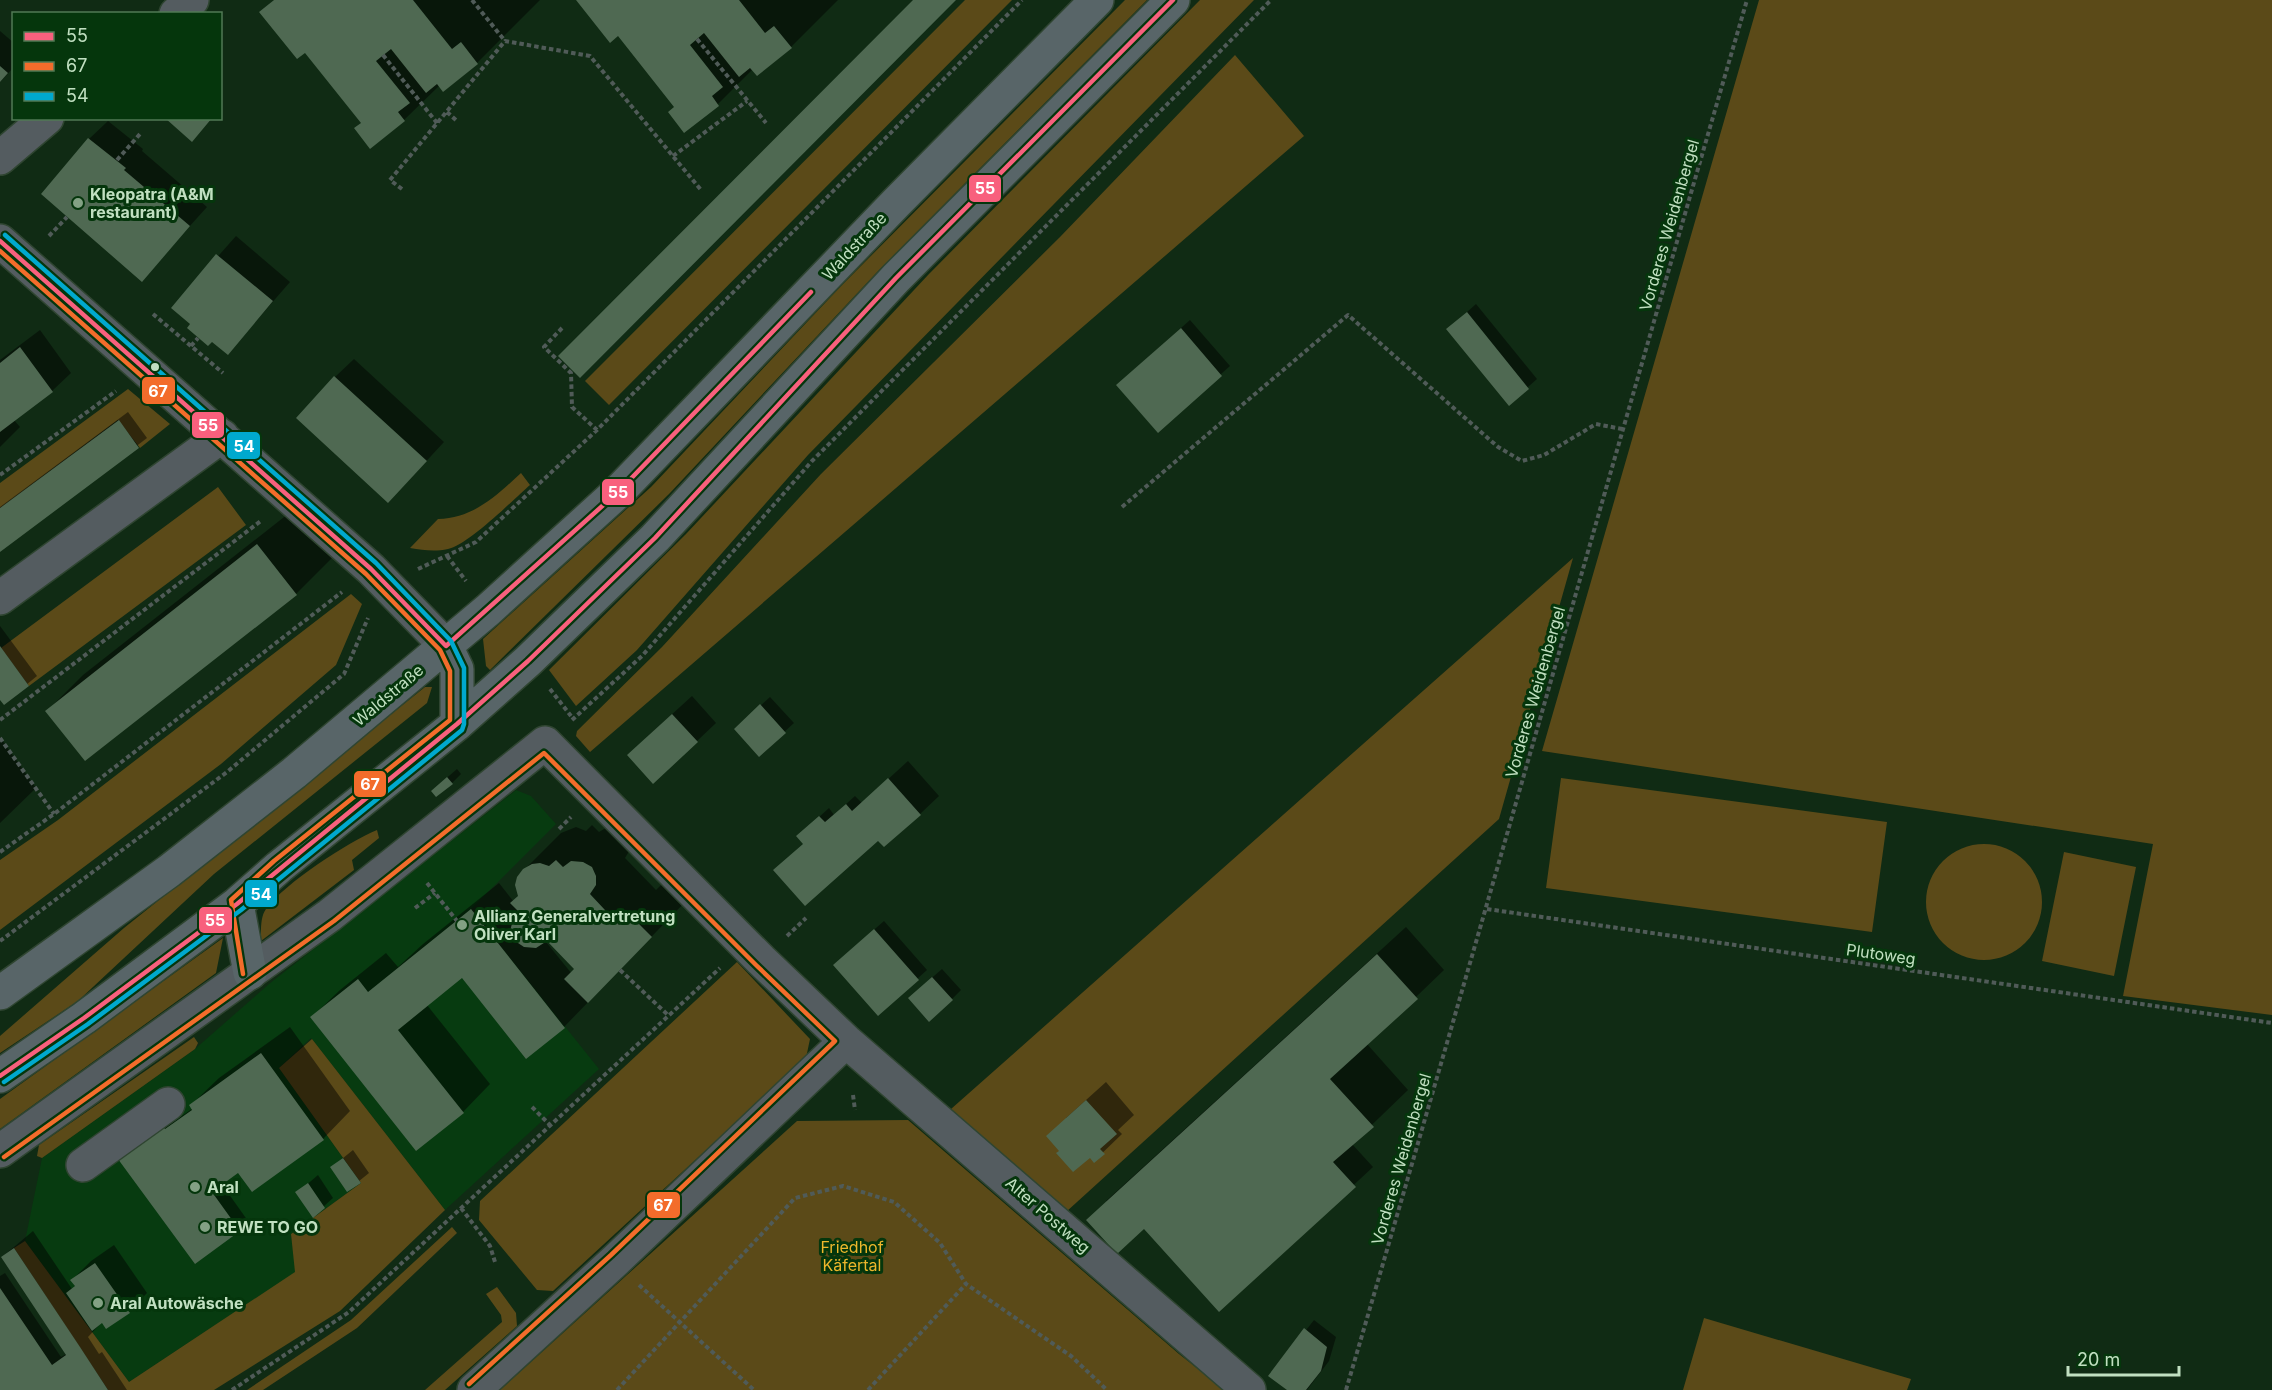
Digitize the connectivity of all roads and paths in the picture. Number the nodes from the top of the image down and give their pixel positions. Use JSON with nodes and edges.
{"nodes":[{"id":1,"x":192,"y":0,"type":"edge"},
{"id":2,"x":472,"y":0,"type":"edge"},
{"id":3,"x":1022,"y":0,"type":"edge"},
{"id":4,"x":1097,"y":0,"type":"edge"},
{"id":5,"x":1173,"y":0,"type":"edge"},
{"id":6,"x":1271,"y":0,"type":"edge"},
{"id":7,"x":1747,"y":0,"type":"edge"},
{"id":8,"x":178,"y":12,"type":"edge"},
{"id":9,"x":697,"y":39,"type":"dead end"},
{"id":10,"x":505,"y":41,"type":"junction"},
{"id":11,"x":383,"y":55,"type":"dead end"},
{"id":12,"x":747,"y":101,"type":"junction"},
{"id":13,"x":447,"y":112,"type":"junction"},
{"id":14,"x":45,"y":120,"type":"edge"},
{"id":15,"x":458,"y":122,"type":"dead end"},
{"id":16,"x":437,"y":123,"type":"junction"},
{"id":17,"x":766,"y":123,"type":"dead end"},
{"id":18,"x":140,"y":134,"type":"dead end"},
{"id":19,"x":673,"y":156,"type":"junction"},
{"id":20,"x":0,"y":158,"type":"edge"},
{"id":21,"x":117,"y":160,"type":"dead end"},
{"id":22,"x":402,"y":189,"type":"dead end"},
{"id":23,"x":701,"y":190,"type":"dead end"},
{"id":24,"x":0,"y":241,"type":"edge"},
{"id":25,"x":153,"y":314,"type":"dead end"},
{"id":26,"x":562,"y":328,"type":"dead end"},
{"id":27,"x":198,"y":338,"type":"dead end"},
{"id":28,"x":191,"y":346,"type":"junction"},
{"id":29,"x":145,"y":369,"type":"junction"},
{"id":30,"x":223,"y":373,"type":"dead end"},
{"id":31,"x":1622,"y":429,"type":"junction"},
{"id":32,"x":597,"y":430,"type":"junction"},
{"id":33,"x":222,"y":436,"type":"junction"},
{"id":34,"x":0,"y":476,"type":"edge"},
{"id":35,"x":291,"y":498,"type":"junction"},
{"id":36,"x":1122,"y":507,"type":"dead end"},
{"id":37,"x":382,"y":580,"type":"junction"},
{"id":38,"x":0,"y":598,"type":"edge"},
{"id":39,"x":446,"y":646,"type":"junction"},
{"id":40,"x":0,"y":720,"type":"edge"},
{"id":41,"x":457,"y":724,"type":"junction"},
{"id":42,"x":0,"y":738,"type":"edge"},
{"id":43,"x":545,"y":743,"type":"junction"},
{"id":44,"x":54,"y":813,"type":"junction"},
{"id":45,"x":0,"y":852,"type":"edge"},
{"id":46,"x":237,"y":904,"type":"junction"},
{"id":47,"x":416,"y":908,"type":"dead end"},
{"id":48,"x":1487,"y":909,"type":"junction"},
{"id":49,"x":806,"y":918,"type":"dead end"},
{"id":50,"x":457,"y":921,"type":"dead end"},
{"id":51,"x":0,"y":941,"type":"edge"},
{"id":52,"x":780,"y":943,"type":"dead end"},
{"id":53,"x":745,"y":944,"type":"junction"},
{"id":54,"x":620,"y":970,"type":"dead end"},
{"id":55,"x":250,"y":973,"type":"junction"},
{"id":56,"x":0,"y":993,"type":"edge"},
{"id":57,"x":669,"y":1016,"type":"junction"},
{"id":58,"x":2272,"y":1023,"type":"edge"},
{"id":59,"x":846,"y":1041,"type":"junction"},
{"id":60,"x":0,"y":1076,"type":"edge"},
{"id":61,"x":168,"y":1104,"type":"dead end"},
{"id":62,"x":532,"y":1107,"type":"dead end"},
{"id":63,"x":550,"y":1125,"type":"junction"},
{"id":64,"x":0,"y":1151,"type":"edge"},
{"id":65,"x":83,"y":1165,"type":"dead end"},
{"id":66,"x":461,"y":1208,"type":"junction"},
{"id":67,"x":616,"y":1260,"type":"junction"},
{"id":68,"x":495,"y":1262,"type":"dead end"},
{"id":69,"x":966,"y":1284,"type":"junction"},
{"id":70,"x":680,"y":1322,"type":"junction"},
{"id":71,"x":232,"y":1390,"type":"edge"},
{"id":72,"x":474,"y":1390,"type":"edge"},
{"id":73,"x":617,"y":1390,"type":"edge"},
{"id":74,"x":754,"y":1390,"type":"edge"},
{"id":75,"x":868,"y":1390,"type":"edge"},
{"id":76,"x":1107,"y":1390,"type":"edge"},
{"id":77,"x":1249,"y":1390,"type":"edge"},
{"id":78,"x":1346,"y":1390,"type":"edge"}],
"edges":[{"from":1,"to":8,"type":"street"},
{"from":2,"to":10,"type":"path"},
{"from":3,"to":32,"type":"path"},
{"from":4,"to":39,"type":"main road","name":"Waldstraße"},
{"from":5,"to":41,"type":"main road"},
{"from":6,"to":43,"type":"path"},
{"from":7,"to":31,"type":"path","name":"Vorderes Weidenbergel"},
{"from":9,"to":12,"type":"path"},
{"from":10,"to":13,"type":"path"},
{"from":10,"to":19,"type":"path"},
{"from":11,"to":16,"type":"path"},
{"from":12,"to":17,"type":"path"},
{"from":12,"to":19,"type":"path"},
{"from":13,"to":15,"type":"path"},
{"from":13,"to":16,"type":"path"},
{"from":14,"to":20,"type":"street"},
{"from":16,"to":22,"type":"path"},
{"from":18,"to":21,"type":"path"},
{"from":19,"to":23,"type":"path"},
{"from":24,"to":29,"type":"street"},
{"from":25,"to":28,"type":"path"},
{"from":26,"to":32,"type":"path"},
{"from":27,"to":28,"type":"path"},
{"from":28,"to":30,"type":"path"},
{"from":29,"to":33,"type":"street"},
{"from":29,"to":34,"type":"path"},
{"from":31,"to":36,"type":"path"},
{"from":31,"to":48,"type":"path","name":"Vorderes Weidenbergel"},
{"from":32,"to":37,"type":"path"},
{"from":33,"to":35,"type":"street"},
{"from":33,"to":38,"type":"street"},
{"from":35,"to":37,"type":"street"},
{"from":35,"to":40,"type":"path"},
{"from":37,"to":39,"type":"street"},
{"from":37,"to":44,"type":"path"},
{"from":37,"to":51,"type":"path"},
{"from":39,"to":41,"type":"main road"},
{"from":39,"to":56,"type":"main road","name":"Waldstraße"},
{"from":41,"to":46,"type":"main road"},
{"from":42,"to":44,"type":"path"},
{"from":43,"to":53,"type":"street","name":"Alter Postweg"},
{"from":43,"to":55,"type":"street"},
{"from":44,"to":45,"type":"path"},
{"from":46,"to":55,"type":"main road"},
{"from":46,"to":60,"type":"main road"},
{"from":47,"to":50,"type":"path"},
{"from":48,"to":58,"type":"path","name":"Plutoweg"},
{"from":48,"to":78,"type":"path","name":"Vorderes Weidenbergel"},
{"from":49,"to":52,"type":"path"},
{"from":53,"to":57,"type":"path"},
{"from":53,"to":59,"type":"street","name":"Alter Postweg"},
{"from":54,"to":57,"type":"path"},
{"from":55,"to":64,"type":"street"},
{"from":57,"to":63,"type":"path"},
{"from":59,"to":67,"type":"street"},
{"from":59,"to":77,"type":"street","name":"Alter Postweg"},
{"from":61,"to":65,"type":"street"},
{"from":62,"to":63,"type":"path"},
{"from":63,"to":66,"type":"path"},
{"from":66,"to":68,"type":"path"},
{"from":66,"to":71,"type":"path"},
{"from":67,"to":70,"type":"path"},
{"from":67,"to":72,"type":"street"},
{"from":69,"to":70,"type":"path"},
{"from":69,"to":75,"type":"path"},
{"from":69,"to":76,"type":"path"},
{"from":70,"to":73,"type":"path"},
{"from":70,"to":74,"type":"path"}]}
